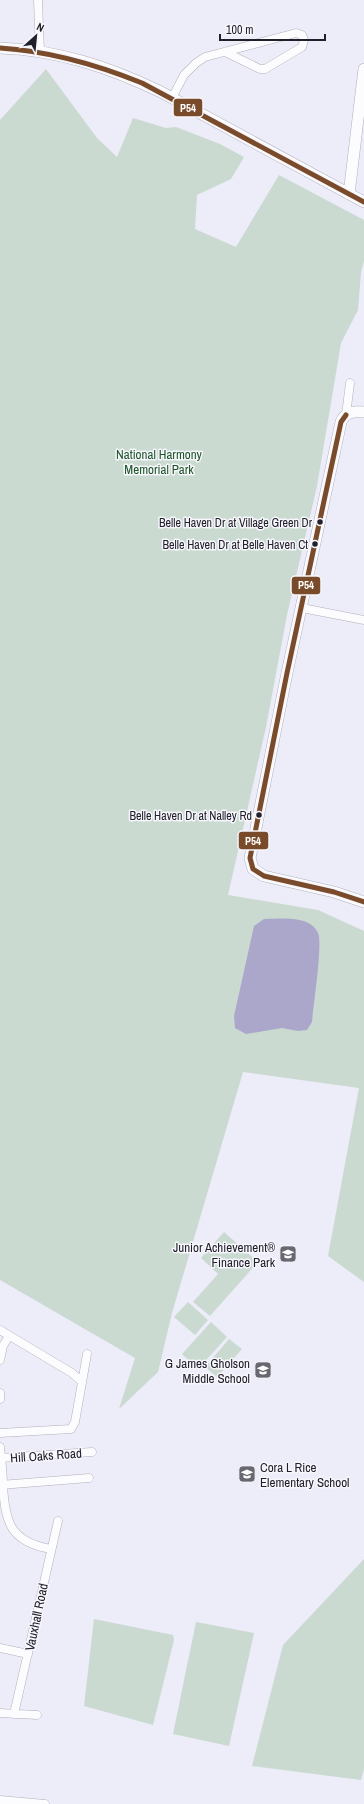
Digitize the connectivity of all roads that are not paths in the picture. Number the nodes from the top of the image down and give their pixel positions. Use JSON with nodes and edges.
{"nodes":[{"id":1,"x":38,"y":0,"type":"edge"},
{"id":2,"x":0,"y":48,"type":"edge"},
{"id":3,"x":40,"y":52,"type":"junction"},
{"id":4,"x":226,"y":52,"type":"junction"},
{"id":5,"x":364,"y":69,"type":"edge"},
{"id":6,"x":172,"y":98,"type":"junction"},
{"id":7,"x":349,"y":194,"type":"junction"},
{"id":8,"x":364,"y":202,"type":"edge"},
{"id":9,"x":350,"y":383,"type":"dead end"},
{"id":10,"x":364,"y":412,"type":"edge"},
{"id":11,"x":346,"y":415,"type":"junction"},
{"id":12,"x":302,"y":608,"type":"junction"},
{"id":13,"x":364,"y":620,"type":"edge"},
{"id":14,"x":364,"y":902,"type":"edge"},
{"id":15,"x":0,"y":1330,"type":"edge"},
{"id":16,"x":9,"y":1336,"type":"junction"},
{"id":17,"x":87,"y":1354,"type":"dead end"},
{"id":18,"x":0,"y":1360,"type":"edge"},
{"id":19,"x":81,"y":1381,"type":"junction"},
{"id":20,"x":0,"y":1393,"type":"edge"},
{"id":21,"x":0,"y":1399,"type":"edge"},
{"id":22,"x":0,"y":1433,"type":"edge"},
{"id":23,"x":0,"y":1447,"type":"edge"},
{"id":24,"x":92,"y":1452,"type":"dead end"},
{"id":25,"x":0,"y":1458,"type":"edge"},
{"id":26,"x":89,"y":1478,"type":"dead end"},
{"id":27,"x":2,"y":1485,"type":"edge"},
{"id":28,"x":58,"y":1521,"type":"dead end"},
{"id":29,"x":51,"y":1549,"type":"junction"},
{"id":30,"x":0,"y":1648,"type":"edge"},
{"id":31,"x":28,"y":1654,"type":"junction"},
{"id":32,"x":0,"y":1713,"type":"edge"},
{"id":33,"x":14,"y":1714,"type":"junction"},
{"id":34,"x":37,"y":1715,"type":"dead end"},
{"id":35,"x":0,"y":1800,"type":"edge"},
{"id":36,"x":45,"y":1804,"type":"edge"}],
"edges":[{"from":1,"to":3,"type":"street"},
{"from":2,"to":3,"type":"street"},
{"from":3,"to":6,"type":"street"},
{"from":4,"to":4,"type":"street"},
{"from":4,"to":6,"type":"street"},
{"from":5,"to":7,"type":"street"},
{"from":6,"to":7,"type":"street"},
{"from":7,"to":8,"type":"street"},
{"from":9,"to":11,"type":"street"},
{"from":10,"to":11,"type":"street"},
{"from":11,"to":12,"type":"street"},
{"from":12,"to":13,"type":"street"},
{"from":12,"to":14,"type":"street"},
{"from":15,"to":16,"type":"street"},
{"from":16,"to":18,"type":"street"},
{"from":16,"to":19,"type":"street"},
{"from":17,"to":19,"type":"street"},
{"from":19,"to":22,"type":"street"},
{"from":20,"to":21,"type":"street"},
{"from":23,"to":25,"type":"street"},
{"from":24,"to":25,"type":"street","name":"Hill Oaks Road"},
{"from":25,"to":27,"type":"street"},
{"from":26,"to":27,"type":"street"},
{"from":27,"to":29,"type":"street"},
{"from":28,"to":29,"type":"street","name":"Vauxhall Road"},
{"from":29,"to":31,"type":"street","name":"Vauxhall Road"},
{"from":30,"to":31,"type":"street"},
{"from":31,"to":33,"type":"street","name":"Vauxhall Road"},
{"from":32,"to":33,"type":"street"},
{"from":33,"to":34,"type":"street"},
{"from":35,"to":36,"type":"street"}]}
